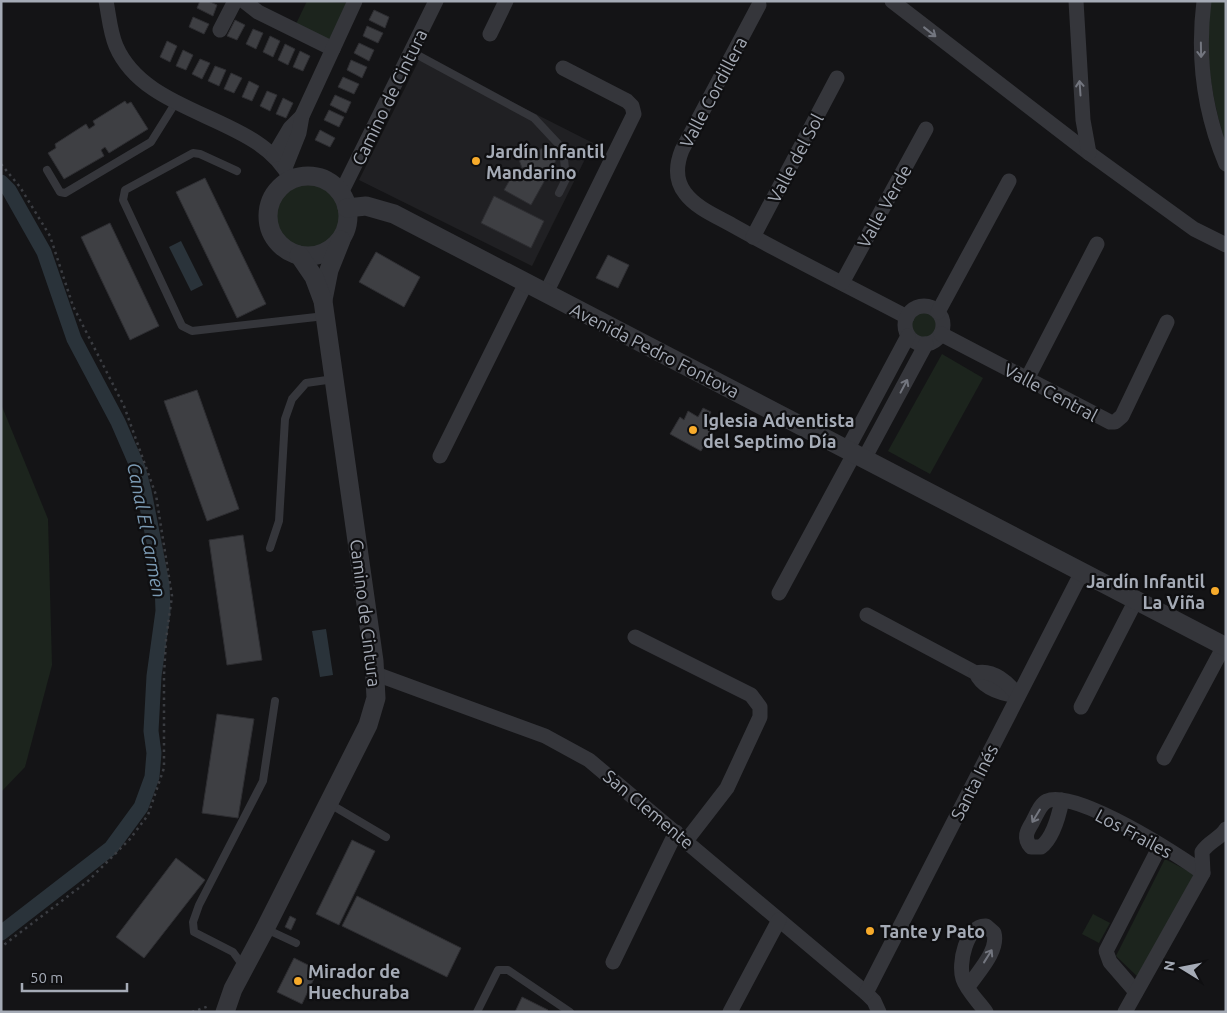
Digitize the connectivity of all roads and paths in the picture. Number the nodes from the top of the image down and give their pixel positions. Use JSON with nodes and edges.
{"nodes":[{"id":1,"x":106,"y":1,"type":"edge"},
{"id":2,"x":235,"y":1,"type":"edge"},
{"id":3,"x":244,"y":1,"type":"edge"},
{"id":4,"x":356,"y":1,"type":"edge"},
{"id":5,"x":436,"y":1,"type":"edge"},
{"id":6,"x":506,"y":1,"type":"edge"},
{"id":7,"x":892,"y":1,"type":"edge"},
{"id":8,"x":1076,"y":1,"type":"edge"},
{"id":9,"x":1204,"y":1,"type":"edge"},
{"id":10,"x":759,"y":5,"type":"dead end"},
{"id":11,"x":220,"y":30,"type":"dead end"},
{"id":12,"x":490,"y":34,"type":"dead end"},
{"id":13,"x":333,"y":49,"type":"junction"},
{"id":14,"x":412,"y":52,"type":"junction"},
{"id":15,"x":563,"y":68,"type":"dead end"},
{"id":16,"x":837,"y":78,"type":"dead end"},
{"id":17,"x":176,"y":102,"type":"junction"},
{"id":18,"x":302,"y":116,"type":"junction"},
{"id":19,"x":1084,"y":126,"type":"junction"},
{"id":20,"x":926,"y":129,"type":"dead end"},
{"id":21,"x":1067,"y":136,"type":"junction"},
{"id":22,"x":1090,"y":153,"type":"junction"},
{"id":23,"x":274,"y":155,"type":"junction"},
{"id":24,"x":1,"y":164,"type":"edge"},
{"id":25,"x":1226,"y":164,"type":"edge"},
{"id":26,"x":47,"y":170,"type":"dead end"},
{"id":27,"x":237,"y":171,"type":"dead end"},
{"id":28,"x":288,"y":174,"type":"junction"},
{"id":29,"x":1009,"y":181,"type":"dead end"},
{"id":30,"x":559,"y":193,"type":"dead end"},
{"id":31,"x":344,"y":200,"type":"junction"},
{"id":32,"x":753,"y":237,"type":"junction"},
{"id":33,"x":341,"y":240,"type":"junction"},
{"id":34,"x":1222,"y":241,"type":"edge"},
{"id":35,"x":1097,"y":244,"type":"dead end"},
{"id":36,"x":299,"y":255,"type":"junction"},
{"id":37,"x":526,"y":283,"type":"junction"},
{"id":38,"x":842,"y":283,"type":"junction"},
{"id":39,"x":546,"y":293,"type":"junction"},
{"id":40,"x":324,"y":308,"type":"junction"},
{"id":41,"x":938,"y":312,"type":"junction"},
{"id":42,"x":907,"y":317,"type":"junction"},
{"id":43,"x":1167,"y":322,"type":"dead end"},
{"id":44,"x":941,"y":334,"type":"junction"},
{"id":45,"x":908,"y":336,"type":"junction"},
{"id":46,"x":926,"y":344,"type":"junction"},
{"id":47,"x":334,"y":379,"type":"junction"},
{"id":48,"x":1027,"y":379,"type":"junction"},
{"id":49,"x":855,"y":454,"type":"junction"},
{"id":50,"x":440,"y":456,"type":"dead end"},
{"id":51,"x":270,"y":548,"type":"dead end"},
{"id":52,"x":1082,"y":572,"type":"junction"},
{"id":53,"x":779,"y":592,"type":"dead end"},
{"id":54,"x":1136,"y":600,"type":"junction"},
{"id":55,"x":867,"y":614,"type":"dead end"},
{"id":56,"x":635,"y":637,"type":"dead end"},
{"id":57,"x":1225,"y":646,"type":"edge"},
{"id":58,"x":376,"y":674,"type":"junction"},
{"id":59,"x":1018,"y":696,"type":"junction"},
{"id":60,"x":275,"y":701,"type":"dead end"},
{"id":61,"x":1082,"y":707,"type":"dead end"},
{"id":62,"x":1164,"y":758,"type":"dead end"},
{"id":63,"x":1062,"y":800,"type":"dead end"},
{"id":64,"x":329,"y":803,"type":"junction"},
{"id":65,"x":1226,"y":829,"type":"edge"},
{"id":66,"x":386,"y":837,"type":"dead end"},
{"id":67,"x":681,"y":837,"type":"junction"},
{"id":68,"x":1160,"y":846,"type":"junction"},
{"id":69,"x":1203,"y":872,"type":"junction"},
{"id":70,"x":779,"y":920,"type":"junction"},
{"id":71,"x":265,"y":929,"type":"junction"},
{"id":72,"x":296,"y":943,"type":"dead end"},
{"id":73,"x":1,"y":947,"type":"edge"},
{"id":74,"x":613,"y":962,"type":"dead end"},
{"id":75,"x":245,"y":968,"type":"junction"},
{"id":76,"x":968,"y":987,"type":"dead end"},
{"id":77,"x":1136,"y":992,"type":"junction"},
{"id":78,"x":866,"y":993,"type":"junction"},
{"id":79,"x":226,"y":1012,"type":"edge"},
{"id":80,"x":477,"y":1012,"type":"edge"},
{"id":81,"x":570,"y":1012,"type":"edge"},
{"id":82,"x":730,"y":1012,"type":"edge"},
{"id":83,"x":879,"y":1012,"type":"edge"},
{"id":84,"x":986,"y":1012,"type":"edge"},
{"id":85,"x":1126,"y":1012,"type":"edge"}],
"edges":[{"from":1,"to":17,"type":"street"},
{"from":2,"to":11,"type":"street"},
{"from":3,"to":13,"type":"street"},
{"from":4,"to":13,"type":"street"},
{"from":5,"to":14,"type":"street","name":"Camino de Cintura"},
{"from":6,"to":12,"type":"street"},
{"from":7,"to":21,"type":"street","one_way":true},
{"from":19,"to":8,"type":"street","one_way":true},
{"from":9,"to":25,"type":"street","one_way":true},
{"from":10,"to":32,"type":"street","name":"Valle Cordillera"},
{"from":13,"to":18,"type":"street"},
{"from":14,"to":30,"type":"lane"},
{"from":14,"to":31,"type":"street","name":"Camino de Cintura"},
{"from":15,"to":39,"type":"street"},
{"from":16,"to":32,"type":"street","name":"Valle del Sol"},
{"from":17,"to":23,"type":"street"},
{"from":17,"to":26,"type":"lane"},
{"from":18,"to":23,"type":"street"},
{"from":18,"to":28,"type":"street"},
{"from":19,"to":21,"type":"street"},
{"from":19,"to":22,"type":"street"},
{"from":20,"to":38,"type":"street","name":"Valle Verde"},
{"from":21,"to":22,"type":"street"},
{"from":22,"to":34,"type":"street"},
{"from":23,"to":28,"type":"street"},
{"from":24,"to":73,"type":"path"},
{"from":27,"to":40,"type":"lane"},
{"from":28,"to":31,"type":"street"},
{"from":28,"to":36,"type":"street"},
{"from":29,"to":41,"type":"street"},
{"from":31,"to":33,"type":"street"},
{"from":31,"to":37,"type":"street","name":"Avenida Pedro Fontova"},
{"from":32,"to":38,"type":"street"},
{"from":33,"to":36,"type":"street"},
{"from":33,"to":40,"type":"street","name":"Camino de Cintura"},
{"from":35,"to":48,"type":"street"},
{"from":36,"to":40,"type":"street","name":"Camino de Cintura"},
{"from":37,"to":39,"type":"street","name":"Avenida Pedro Fontova"},
{"from":37,"to":50,"type":"street"},
{"from":38,"to":42,"type":"street"},
{"from":39,"to":49,"type":"street","name":"Avenida Pedro Fontova"},
{"from":40,"to":47,"type":"street","name":"Camino de Cintura"},
{"from":41,"to":42,"type":"street"},
{"from":41,"to":44,"type":"street"},
{"from":42,"to":45,"type":"street"},
{"from":43,"to":48,"type":"street","name":"Valle Central"},
{"from":44,"to":46,"type":"street"},
{"from":44,"to":48,"type":"street","name":"Valle Central"},
{"from":45,"to":46,"type":"street"},
{"from":45,"to":49,"type":"street"},
{"from":49,"to":46,"type":"street","one_way":true},
{"from":47,"to":51,"type":"lane"},
{"from":47,"to":58,"type":"street","name":"Camino de Cintura"},
{"from":49,"to":52,"type":"street","name":"Avenida Pedro Fontova"},
{"from":49,"to":53,"type":"street"},
{"from":52,"to":54,"type":"street","name":"Avenida Pedro Fontova"},
{"from":52,"to":59,"type":"street","name":"Santa Inés"},
{"from":54,"to":57,"type":"street","name":"Avenida Pedro Fontova"},
{"from":54,"to":61,"type":"street"},
{"from":55,"to":59,"type":"street"},
{"from":56,"to":67,"type":"street"},
{"from":57,"to":62,"type":"street"},
{"from":58,"to":64,"type":"street","name":"Camino de Cintura"},
{"from":58,"to":67,"type":"street","name":"San Clemente"},
{"from":59,"to":78,"type":"street","name":"Santa Inés"},
{"from":60,"to":75,"type":"lane"},
{"from":63,"to":68,"type":"street","name":"Los Frailes"},
{"from":64,"to":66,"type":"lane"},
{"from":64,"to":71,"type":"street","name":"Camino de Cintura"},
{"from":65,"to":69,"type":"street"},
{"from":67,"to":70,"type":"street","name":"San Clemente"},
{"from":67,"to":74,"type":"street"},
{"from":68,"to":69,"type":"street","name":"Los Frailes"},
{"from":68,"to":77,"type":"street"},
{"from":69,"to":77,"type":"street"},
{"from":70,"to":78,"type":"street","name":"San Clemente"},
{"from":70,"to":82,"type":"street"},
{"from":71,"to":72,"type":"lane"},
{"from":71,"to":75,"type":"street","name":"Camino de Cintura"},
{"from":75,"to":79,"type":"street","name":"Camino de Cintura"},
{"from":76,"to":84,"type":"street"},
{"from":77,"to":85,"type":"street"},
{"from":78,"to":83,"type":"street","name":"San Clemente"},
{"from":80,"to":81,"type":"lane"}]}
